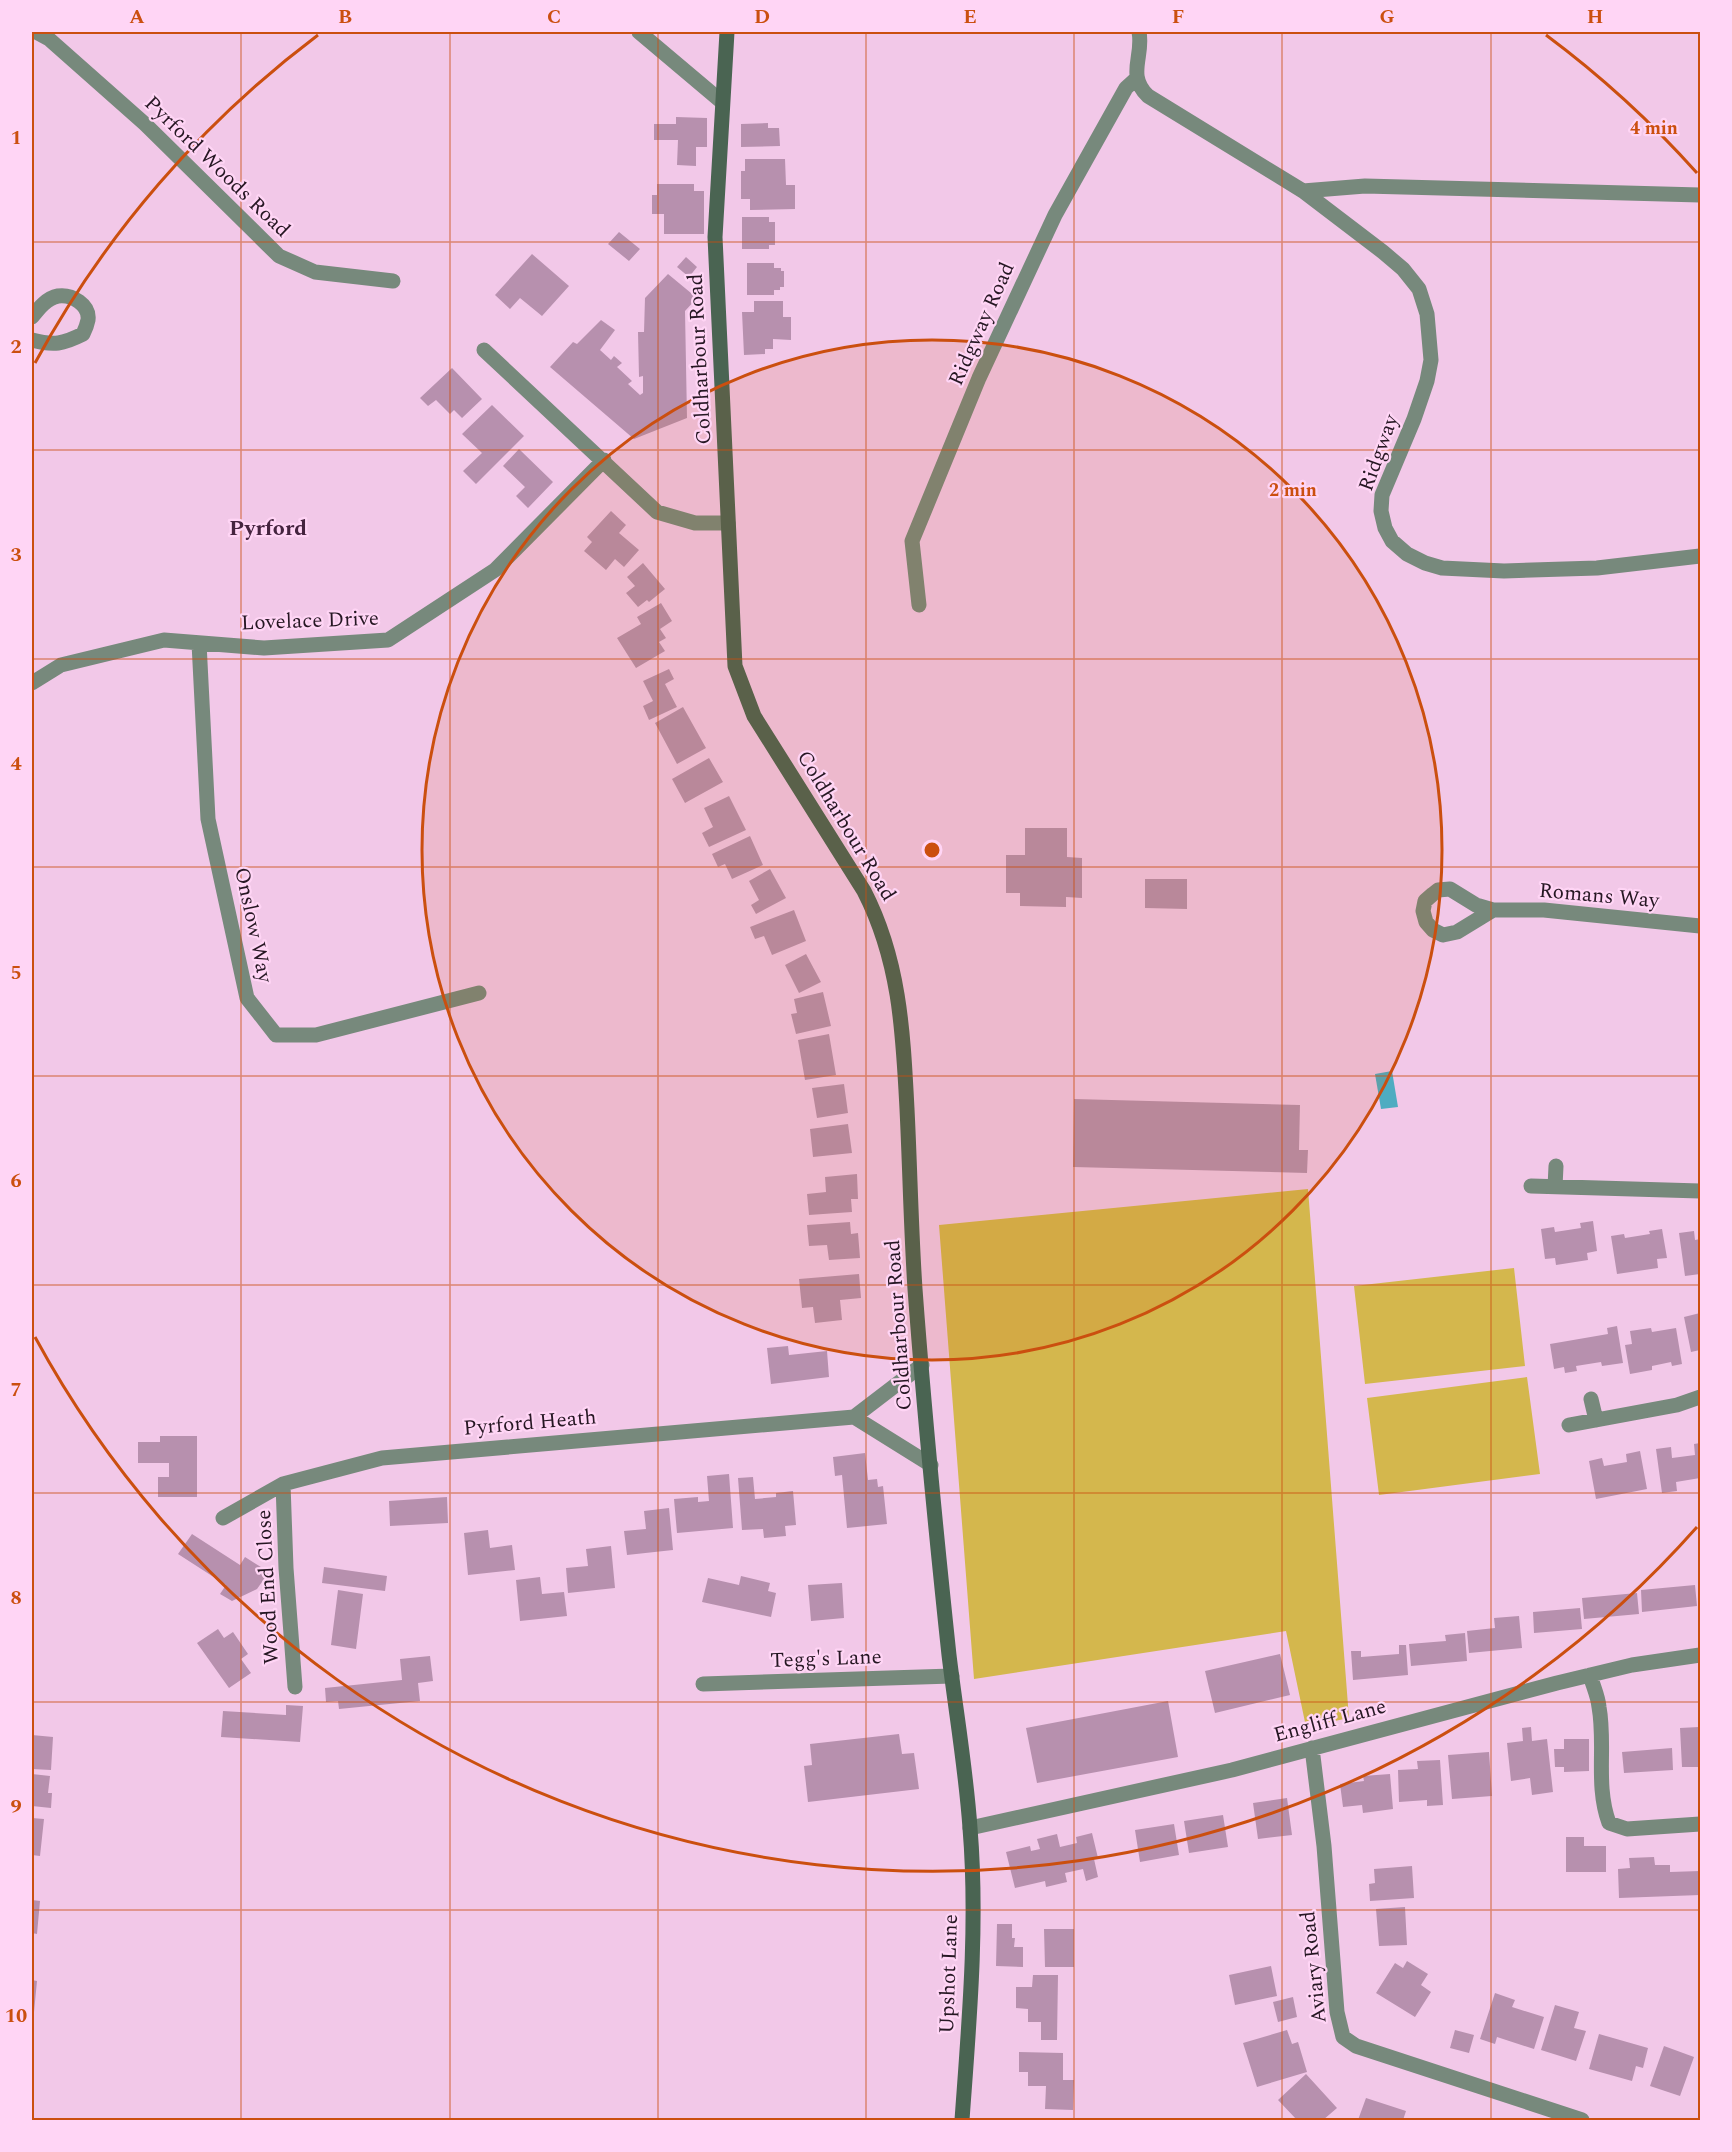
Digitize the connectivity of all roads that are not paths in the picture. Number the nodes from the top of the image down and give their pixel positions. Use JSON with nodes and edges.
{"nodes":[{"id":1,"x":36,"y":32,"type":"edge"},
{"id":2,"x":639,"y":32,"type":"edge"},
{"id":3,"x":727,"y":32,"type":"edge"},
{"id":4,"x":1139,"y":32,"type":"edge"},
{"id":5,"x":1137,"y":78,"type":"junction"},
{"id":6,"x":722,"y":102,"type":"junction"},
{"id":7,"x":1303,"y":191,"type":"junction"},
{"id":8,"x":1701,"y":195,"type":"edge"},
{"id":9,"x":393,"y":281,"type":"dead end"},
{"id":10,"x":32,"y":317,"type":"edge"},
{"id":11,"x":32,"y":340,"type":"edge"},
{"id":12,"x":484,"y":350,"type":"dead end"},
{"id":13,"x":604,"y":460,"type":"junction"},
{"id":14,"x":728,"y":522,"type":"junction"},
{"id":15,"x":1701,"y":556,"type":"edge"},
{"id":16,"x":919,"y":605,"type":"dead end"},
{"id":17,"x":199,"y":643,"type":"junction"},
{"id":18,"x":32,"y":683,"type":"edge"},
{"id":19,"x":1493,"y":910,"type":"dead end"},
{"id":20,"x":1701,"y":926,"type":"edge"},
{"id":21,"x":479,"y":993,"type":"dead end"},
{"id":22,"x":1556,"y":1166,"type":"dead end"},
{"id":23,"x":1531,"y":1186,"type":"dead end"},
{"id":24,"x":1555,"y":1187,"type":"junction"},
{"id":25,"x":1701,"y":1191,"type":"edge"},
{"id":26,"x":922,"y":1365,"type":"junction"},
{"id":27,"x":1591,"y":1398,"type":"dead end"},
{"id":28,"x":1701,"y":1398,"type":"edge"},
{"id":29,"x":854,"y":1417,"type":"junction"},
{"id":30,"x":1596,"y":1420,"type":"junction"},
{"id":31,"x":1569,"y":1425,"type":"dead end"},
{"id":32,"x":931,"y":1465,"type":"junction"},
{"id":33,"x":283,"y":1484,"type":"junction"},
{"id":34,"x":223,"y":1518,"type":"dead end"},
{"id":35,"x":1701,"y":1655,"type":"edge"},
{"id":36,"x":1590,"y":1675,"type":"junction"},
{"id":37,"x":951,"y":1676,"type":"junction"},
{"id":38,"x":703,"y":1684,"type":"dead end"},
{"id":39,"x":295,"y":1687,"type":"dead end"},
{"id":40,"x":1312,"y":1748,"type":"junction"},
{"id":41,"x":1701,"y":1824,"type":"edge"},
{"id":42,"x":970,"y":1828,"type":"junction"},
{"id":43,"x":962,"y":2121,"type":"edge"},
{"id":44,"x":1582,"y":2121,"type":"edge"}],
"edges":[{"from":1,"to":9,"type":"street","name":"Pyrford Woods Road"},
{"from":2,"to":6,"type":"street"},
{"from":3,"to":6,"type":"main road","name":"Coldharbour Road"},
{"from":4,"to":5,"type":"street"},
{"from":5,"to":7,"type":"street","name":"Ridgway"},
{"from":5,"to":16,"type":"street","name":"Ridgway Road"},
{"from":6,"to":14,"type":"main road","name":"Coldharbour Road"},
{"from":7,"to":8,"type":"street"},
{"from":7,"to":15,"type":"street","name":"Ridgway"},
{"from":10,"to":11,"type":"street"},
{"from":12,"to":13,"type":"street"},
{"from":13,"to":14,"type":"street"},
{"from":13,"to":17,"type":"street","name":"Lovelace Drive"},
{"from":14,"to":26,"type":"main road","name":"Coldharbour Road"},
{"from":17,"to":18,"type":"street","name":"Lovelace Drive"},
{"from":17,"to":21,"type":"street","name":"Onslow Way"},
{"from":19,"to":20,"type":"street","name":"Romans Way"},
{"from":22,"to":24,"type":"street"},
{"from":23,"to":24,"type":"street"},
{"from":24,"to":25,"type":"street"},
{"from":26,"to":29,"type":"street"},
{"from":26,"to":32,"type":"main road","name":"Coldharbour Road"},
{"from":27,"to":30,"type":"street"},
{"from":28,"to":30,"type":"street"},
{"from":29,"to":32,"type":"street"},
{"from":29,"to":33,"type":"street","name":"Pyrford Heath"},
{"from":30,"to":31,"type":"street"},
{"from":32,"to":37,"type":"main road","name":"Coldharbour Road"},
{"from":33,"to":34,"type":"street","name":"Pyrford Heath"},
{"from":33,"to":39,"type":"street","name":"Wood End Close"},
{"from":35,"to":36,"type":"street","name":"Engliff Lane"},
{"from":36,"to":40,"type":"street","name":"Engliff Lane"},
{"from":36,"to":41,"type":"street"},
{"from":37,"to":38,"type":"street","name":"Tegg's Lane"},
{"from":37,"to":42,"type":"main road","name":"Coldharbour Road"},
{"from":40,"to":42,"type":"street","name":"Engliff Lane"},
{"from":40,"to":44,"type":"street","name":"Aviary Road"},
{"from":42,"to":43,"type":"main road","name":"Upshot Lane"}]}
